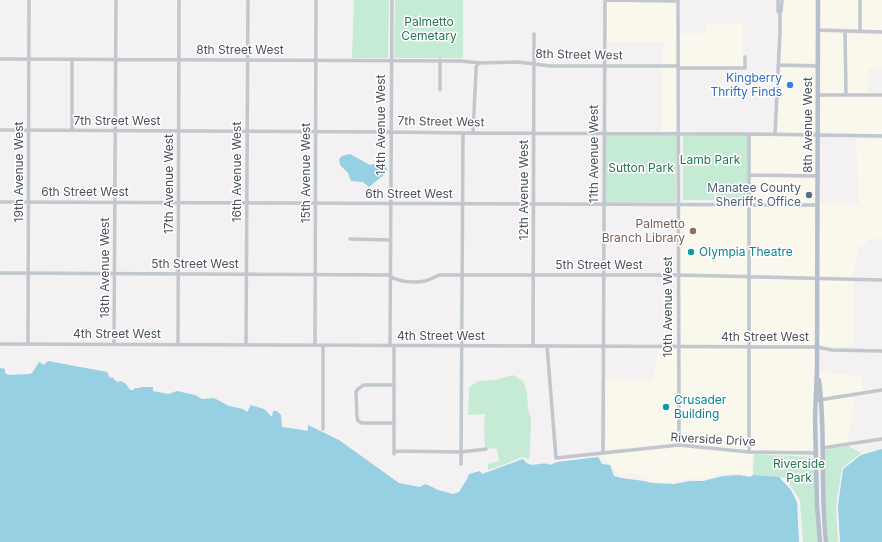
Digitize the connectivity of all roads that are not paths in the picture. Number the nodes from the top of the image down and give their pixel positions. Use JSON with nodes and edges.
{"nodes":[{"id":1,"x":29,"y":0,"type":"edge"},
{"id":2,"x":116,"y":0,"type":"edge"},
{"id":3,"x":179,"y":0,"type":"edge"},
{"id":4,"x":248,"y":0,"type":"edge"},
{"id":5,"x":316,"y":0,"type":"edge"},
{"id":6,"x":392,"y":0,"type":"edge"},
{"id":7,"x":605,"y":0,"type":"edge"},
{"id":8,"x":778,"y":0,"type":"edge"},
{"id":9,"x":782,"y":0,"type":"edge"},
{"id":10,"x":818,"y":0,"type":"edge"},
{"id":11,"x":860,"y":0,"type":"edge"},
{"id":12,"x":678,"y":1,"type":"edge"},
{"id":13,"x":780,"y":13,"type":"junction"},
{"id":14,"x":818,"y":30,"type":"junction"},
{"id":15,"x":845,"y":32,"type":"junction"},
{"id":16,"x":860,"y":32,"type":"junction"},
{"id":17,"x":882,"y":32,"type":"edge"},
{"id":18,"x":534,"y":34,"type":"dead end"},
{"id":19,"x":745,"y":57,"type":"dead end"},
{"id":20,"x":0,"y":59,"type":"edge"},
{"id":21,"x":29,"y":59,"type":"junction"},
{"id":22,"x":72,"y":59,"type":"junction"},
{"id":23,"x":115,"y":59,"type":"junction"},
{"id":24,"x":179,"y":59,"type":"junction"},
{"id":25,"x":248,"y":60,"type":"junction"},
{"id":26,"x":316,"y":60,"type":"junction"},
{"id":27,"x":391,"y":60,"type":"junction"},
{"id":28,"x":440,"y":60,"type":"junction"},
{"id":29,"x":480,"y":63,"type":"junction"},
{"id":30,"x":534,"y":64,"type":"junction"},
{"id":31,"x":604,"y":66,"type":"junction"},
{"id":32,"x":778,"y":66,"type":"junction"},
{"id":33,"x":818,"y":66,"type":"junction"},
{"id":34,"x":678,"y":67,"type":"junction"},
{"id":35,"x":440,"y":90,"type":"dead end"},
{"id":36,"x":818,"y":95,"type":"junction"},
{"id":37,"x":846,"y":95,"type":"junction"},
{"id":38,"x":882,"y":95,"type":"edge"},
{"id":39,"x":0,"y":130,"type":"edge"},
{"id":40,"x":29,"y":130,"type":"junction"},
{"id":41,"x":72,"y":130,"type":"junction"},
{"id":42,"x":115,"y":131,"type":"junction"},
{"id":43,"x":179,"y":131,"type":"junction"},
{"id":44,"x":247,"y":131,"type":"junction"},
{"id":45,"x":316,"y":131,"type":"junction"},
{"id":46,"x":391,"y":132,"type":"junction"},
{"id":47,"x":462,"y":133,"type":"junction"},
{"id":48,"x":473,"y":133,"type":"junction"},
{"id":49,"x":534,"y":133,"type":"junction"},
{"id":50,"x":604,"y":133,"type":"junction"},
{"id":51,"x":678,"y":133,"type":"junction"},
{"id":52,"x":748,"y":134,"type":"junction"},
{"id":53,"x":775,"y":134,"type":"junction"},
{"id":54,"x":818,"y":134,"type":"junction"},
{"id":55,"x":882,"y":136,"type":"edge"},
{"id":56,"x":749,"y":175,"type":"junction"},
{"id":57,"x":818,"y":176,"type":"junction"},
{"id":58,"x":0,"y":202,"type":"edge"},
{"id":59,"x":28,"y":202,"type":"junction"},
{"id":60,"x":115,"y":203,"type":"junction"},
{"id":61,"x":179,"y":203,"type":"junction"},
{"id":62,"x":247,"y":203,"type":"junction"},
{"id":63,"x":316,"y":203,"type":"junction"},
{"id":64,"x":391,"y":204,"type":"junction"},
{"id":65,"x":462,"y":204,"type":"junction"},
{"id":66,"x":534,"y":204,"type":"junction"},
{"id":67,"x":604,"y":205,"type":"junction"},
{"id":68,"x":678,"y":205,"type":"junction"},
{"id":69,"x":749,"y":205,"type":"junction"},
{"id":70,"x":818,"y":206,"type":"junction"},
{"id":71,"x":350,"y":239,"type":"dead end"},
{"id":72,"x":391,"y":240,"type":"junction"},
{"id":73,"x":0,"y":273,"type":"edge"},
{"id":74,"x":28,"y":274,"type":"junction"},
{"id":75,"x":114,"y":274,"type":"junction"},
{"id":76,"x":178,"y":274,"type":"junction"},
{"id":77,"x":247,"y":274,"type":"junction"},
{"id":78,"x":315,"y":275,"type":"junction"},
{"id":79,"x":462,"y":275,"type":"junction"},
{"id":80,"x":533,"y":275,"type":"junction"},
{"id":81,"x":604,"y":275,"type":"junction"},
{"id":82,"x":678,"y":275,"type":"junction"},
{"id":83,"x":391,"y":276,"type":"junction"},
{"id":84,"x":749,"y":276,"type":"junction"},
{"id":85,"x":818,"y":278,"type":"junction"},
{"id":86,"x":882,"y":280,"type":"edge"},
{"id":87,"x":0,"y":344,"type":"edge"},
{"id":88,"x":28,"y":344,"type":"junction"},
{"id":89,"x":114,"y":344,"type":"junction"},
{"id":90,"x":178,"y":345,"type":"junction"},
{"id":91,"x":246,"y":345,"type":"junction"},
{"id":92,"x":315,"y":345,"type":"junction"},
{"id":93,"x":324,"y":345,"type":"junction"},
{"id":94,"x":392,"y":346,"type":"junction"},
{"id":95,"x":462,"y":346,"type":"junction"},
{"id":96,"x":533,"y":346,"type":"junction"},
{"id":97,"x":547,"y":346,"type":"junction"},
{"id":98,"x":603,"y":346,"type":"junction"},
{"id":99,"x":679,"y":347,"type":"junction"},
{"id":100,"x":749,"y":347,"type":"junction"},
{"id":101,"x":817,"y":347,"type":"junction"},
{"id":102,"x":882,"y":351,"type":"edge"},
{"id":103,"x":394,"y":385,"type":"junction"},
{"id":104,"x":882,"y":390,"type":"edge"},
{"id":105,"x":818,"y":400,"type":"junction"},
{"id":106,"x":815,"y":417,"type":"junction"},
{"id":107,"x":394,"y":423,"type":"junction"},
{"id":108,"x":323,"y":429,"type":"dead end"},
{"id":109,"x":882,"y":439,"type":"edge"},
{"id":110,"x":679,"y":445,"type":"junction"},
{"id":111,"x":822,"y":448,"type":"junction"},
{"id":112,"x":486,"y":450,"type":"dead end"},
{"id":113,"x":461,"y":452,"type":"junction"},
{"id":114,"x":749,"y":452,"type":"junction"},
{"id":115,"x":603,"y":453,"type":"junction"},
{"id":116,"x":816,"y":453,"type":"junction"},
{"id":117,"x":461,"y":464,"type":"dead end"},
{"id":118,"x":823,"y":511,"type":"junction"},
{"id":119,"x":820,"y":542,"type":"edge"},
{"id":120,"x":826,"y":542,"type":"edge"}],
"edges":[{"from":1,"to":21,"type":"street","name":"19th Avenue West"},
{"from":2,"to":23,"type":"street","name":"18th Avenue West"},
{"from":3,"to":24,"type":"street","name":"17th Avenue West"},
{"from":4,"to":25,"type":"street","name":"16th Avenue West"},
{"from":5,"to":26,"type":"street","name":"15th Avenue West"},
{"from":6,"to":27,"type":"street","name":"14th Avenue West"},
{"from":7,"to":12,"type":"street"},
{"from":7,"to":31,"type":"street","name":"11th Avenue West"},
{"from":8,"to":13,"type":"street"},
{"from":9,"to":13,"type":"street"},
{"from":10,"to":14,"type":"main road","name":"8th Avenue West"},
{"from":11,"to":16,"type":"street"},
{"from":12,"to":34,"type":"street","name":"10th Avenue West"},
{"from":13,"to":32,"type":"street"},
{"from":14,"to":15,"type":"street"},
{"from":14,"to":33,"type":"main road","name":"8th Avenue West"},
{"from":15,"to":16,"type":"street"},
{"from":15,"to":37,"type":"street"},
{"from":16,"to":17,"type":"street"},
{"from":18,"to":30,"type":"street","name":"12th Avenue West"},
{"from":19,"to":34,"type":"street","name":"8th Street West"},
{"from":20,"to":21,"type":"street","name":"8th Street West"},
{"from":21,"to":22,"type":"street","name":"8th Street West"},
{"from":21,"to":40,"type":"street","name":"19th Avenue West"},
{"from":22,"to":23,"type":"street","name":"8th Street West"},
{"from":22,"to":41,"type":"street"},
{"from":23,"to":24,"type":"street","name":"8th Street West"},
{"from":23,"to":42,"type":"street","name":"18th Avenue West"},
{"from":24,"to":25,"type":"street","name":"8th Street West"},
{"from":24,"to":43,"type":"street","name":"17th Avenue West"},
{"from":25,"to":26,"type":"street","name":"8th Street West"},
{"from":25,"to":44,"type":"street","name":"16th Avenue West"},
{"from":26,"to":27,"type":"street","name":"8th Street West"},
{"from":26,"to":45,"type":"street","name":"15th Avenue West"},
{"from":27,"to":28,"type":"street","name":"8th Street West"},
{"from":27,"to":46,"type":"street","name":"14th Avenue West"},
{"from":28,"to":29,"type":"street","name":"8th Street West"},
{"from":28,"to":35,"type":"street"},
{"from":29,"to":30,"type":"street","name":"8th Street West"},
{"from":29,"to":48,"type":"street"},
{"from":30,"to":31,"type":"street","name":"8th Street West"},
{"from":30,"to":49,"type":"street","name":"12th Avenue West"},
{"from":31,"to":34,"type":"street","name":"8th Street West"},
{"from":31,"to":50,"type":"street","name":"11th Avenue West"},
{"from":32,"to":33,"type":"street"},
{"from":32,"to":53,"type":"street"},
{"from":33,"to":36,"type":"main road","name":"8th Avenue West"},
{"from":34,"to":51,"type":"street","name":"10th Avenue West"},
{"from":36,"to":37,"type":"street"},
{"from":36,"to":54,"type":"main road","name":"8th Avenue West"},
{"from":37,"to":38,"type":"street"},
{"from":39,"to":40,"type":"street","name":"7th Street West"},
{"from":40,"to":41,"type":"street","name":"7th Street West"},
{"from":40,"to":59,"type":"street","name":"19th Avenue West"},
{"from":41,"to":42,"type":"street","name":"7th Street West"},
{"from":42,"to":43,"type":"street","name":"7th Street West"},
{"from":42,"to":60,"type":"street","name":"18th Avenue West"},
{"from":43,"to":44,"type":"street","name":"7th Street West"},
{"from":43,"to":61,"type":"street","name":"17th Avenue West"},
{"from":44,"to":45,"type":"street","name":"7th Street West"},
{"from":44,"to":62,"type":"street","name":"16th Avenue West"},
{"from":45,"to":46,"type":"street","name":"7th Street West"},
{"from":45,"to":63,"type":"street","name":"15th Avenue West"},
{"from":46,"to":47,"type":"street","name":"7th Street West"},
{"from":46,"to":64,"type":"street","name":"14th Avenue West"},
{"from":47,"to":48,"type":"street","name":"7th Street West"},
{"from":47,"to":65,"type":"street"},
{"from":48,"to":49,"type":"street","name":"7th Street West"},
{"from":49,"to":50,"type":"street","name":"7th Street West"},
{"from":49,"to":66,"type":"street","name":"12th Avenue West"},
{"from":50,"to":51,"type":"street","name":"7th Street West"},
{"from":50,"to":67,"type":"street","name":"11th Avenue West"},
{"from":51,"to":52,"type":"street","name":"7th Street West"},
{"from":51,"to":68,"type":"street","name":"10th Avenue West"},
{"from":52,"to":53,"type":"street","name":"7th Street West"},
{"from":52,"to":56,"type":"street"},
{"from":53,"to":54,"type":"street","name":"7th Street West"},
{"from":54,"to":55,"type":"street","name":"7th Street West"},
{"from":54,"to":57,"type":"main road","name":"8th Avenue West"},
{"from":56,"to":57,"type":"street"},
{"from":56,"to":69,"type":"street"},
{"from":57,"to":70,"type":"main road","name":"8th Avenue West"},
{"from":58,"to":59,"type":"street","name":"6th Street West"},
{"from":59,"to":60,"type":"street","name":"6th Street West"},
{"from":59,"to":74,"type":"street","name":"19th Avenue West"},
{"from":60,"to":61,"type":"street","name":"6th Street West"},
{"from":60,"to":75,"type":"street","name":"18th Avenue West"},
{"from":61,"to":62,"type":"street","name":"6th Street West"},
{"from":61,"to":76,"type":"street","name":"17th Avenue West"},
{"from":62,"to":63,"type":"street","name":"6th Street West"},
{"from":62,"to":77,"type":"street","name":"16th Avenue West"},
{"from":63,"to":64,"type":"street","name":"6th Street West"},
{"from":63,"to":78,"type":"street","name":"15th Avenue West"},
{"from":64,"to":65,"type":"street","name":"6th Street West"},
{"from":64,"to":72,"type":"street","name":"14th Avenue West"},
{"from":65,"to":66,"type":"street","name":"6th Street West"},
{"from":65,"to":79,"type":"street"},
{"from":66,"to":67,"type":"street","name":"6th Street West"},
{"from":66,"to":80,"type":"street","name":"12th Avenue West"},
{"from":67,"to":68,"type":"street","name":"6th Street West"},
{"from":67,"to":81,"type":"street","name":"11th Avenue West"},
{"from":68,"to":69,"type":"street","name":"6th Street West"},
{"from":68,"to":82,"type":"street","name":"10th Avenue West"},
{"from":69,"to":70,"type":"street","name":"6th Street West"},
{"from":69,"to":84,"type":"street"},
{"from":70,"to":85,"type":"main road","name":"8th Avenue West"},
{"from":71,"to":72,"type":"street"},
{"from":72,"to":83,"type":"street","name":"14th Avenue West"},
{"from":73,"to":74,"type":"street","name":"5th Street West"},
{"from":74,"to":75,"type":"street","name":"5th Street West"},
{"from":74,"to":88,"type":"street","name":"19th Avenue West"},
{"from":75,"to":76,"type":"street","name":"5th Street West"},
{"from":75,"to":89,"type":"street","name":"18th Avenue West"},
{"from":76,"to":77,"type":"street","name":"5th Street West"},
{"from":76,"to":90,"type":"street","name":"17th Avenue West"},
{"from":77,"to":78,"type":"street","name":"5th Street West"},
{"from":77,"to":91,"type":"street","name":"16th Avenue West"},
{"from":78,"to":83,"type":"street","name":"5th Street West"},
{"from":78,"to":92,"type":"street","name":"15th Avenue West"},
{"from":79,"to":80,"type":"street","name":"5th Street West"},
{"from":79,"to":83,"type":"street","name":"5th Street West"},
{"from":79,"to":95,"type":"street"},
{"from":80,"to":81,"type":"street","name":"5th Street West"},
{"from":80,"to":96,"type":"street","name":"12th Avenue West"},
{"from":81,"to":82,"type":"street","name":"5th Street West"},
{"from":81,"to":98,"type":"street","name":"11th Avenue West"},
{"from":82,"to":84,"type":"street","name":"5th Street West"},
{"from":82,"to":99,"type":"street","name":"10th Avenue West"},
{"from":83,"to":94,"type":"street","name":"14th Avenue West"},
{"from":84,"to":85,"type":"street","name":"5th Street West"},
{"from":84,"to":100,"type":"street"},
{"from":85,"to":86,"type":"street","name":"5th Street West"},
{"from":85,"to":101,"type":"main road","name":"8th Avenue West"},
{"from":87,"to":88,"type":"street","name":"4th Street West"},
{"from":88,"to":89,"type":"street","name":"4th Street West"},
{"from":89,"to":90,"type":"street","name":"4th Street West"},
{"from":90,"to":91,"type":"street","name":"4th Street West"},
{"from":91,"to":92,"type":"street","name":"4th Street West"},
{"from":92,"to":93,"type":"street","name":"4th Street West"},
{"from":93,"to":94,"type":"street","name":"4th Street West"},
{"from":93,"to":108,"type":"street"},
{"from":94,"to":95,"type":"street","name":"4th Street West"},
{"from":94,"to":103,"type":"street","name":"14th Avenue West"},
{"from":95,"to":96,"type":"street","name":"4th Street West"},
{"from":95,"to":113,"type":"street"},
{"from":96,"to":97,"type":"street","name":"4th Street West"},
{"from":97,"to":98,"type":"street","name":"4th Street West"},
{"from":97,"to":115,"type":"street","name":"Riverside Drive"},
{"from":98,"to":99,"type":"street","name":"4th Street West"},
{"from":98,"to":115,"type":"street","name":"11th Avenue West"},
{"from":99,"to":100,"type":"street","name":"4th Street West"},
{"from":99,"to":110,"type":"street","name":"10th Avenue West"},
{"from":100,"to":101,"type":"street","name":"4th Street West"},
{"from":100,"to":114,"type":"street"},
{"from":101,"to":102,"type":"street","name":"4th Street West"},
{"from":101,"to":105,"type":"main road","name":"8th Avenue West"},
{"from":103,"to":107,"type":"street","name":"14th Avenue West"},
{"from":103,"to":107,"type":"street"},
{"from":104,"to":105,"type":"street"},
{"from":105,"to":106,"type":"main road","name":"8th Avenue West"},
{"from":105,"to":111,"type":"main road","name":"8th Avenue West"},
{"from":106,"to":111,"type":"main road"},
{"from":106,"to":116,"type":"main road","name":"8th Avenue West"},
{"from":107,"to":113,"type":"street","name":"14th Avenue West"},
{"from":109,"to":111,"type":"street"},
{"from":110,"to":114,"type":"street","name":"Riverside Drive"},
{"from":110,"to":115,"type":"street","name":"Riverside Drive"},
{"from":111,"to":118,"type":"main road","name":"8th Avenue West"},
{"from":112,"to":113,"type":"street"},
{"from":113,"to":117,"type":"street"},
{"from":114,"to":116,"type":"street","name":"Riverside Drive"},
{"from":116,"to":118,"type":"main road"},
{"from":116,"to":119,"type":"main road","name":"8th Avenue West"},
{"from":118,"to":120,"type":"main road","name":"8th Avenue West"}]}
